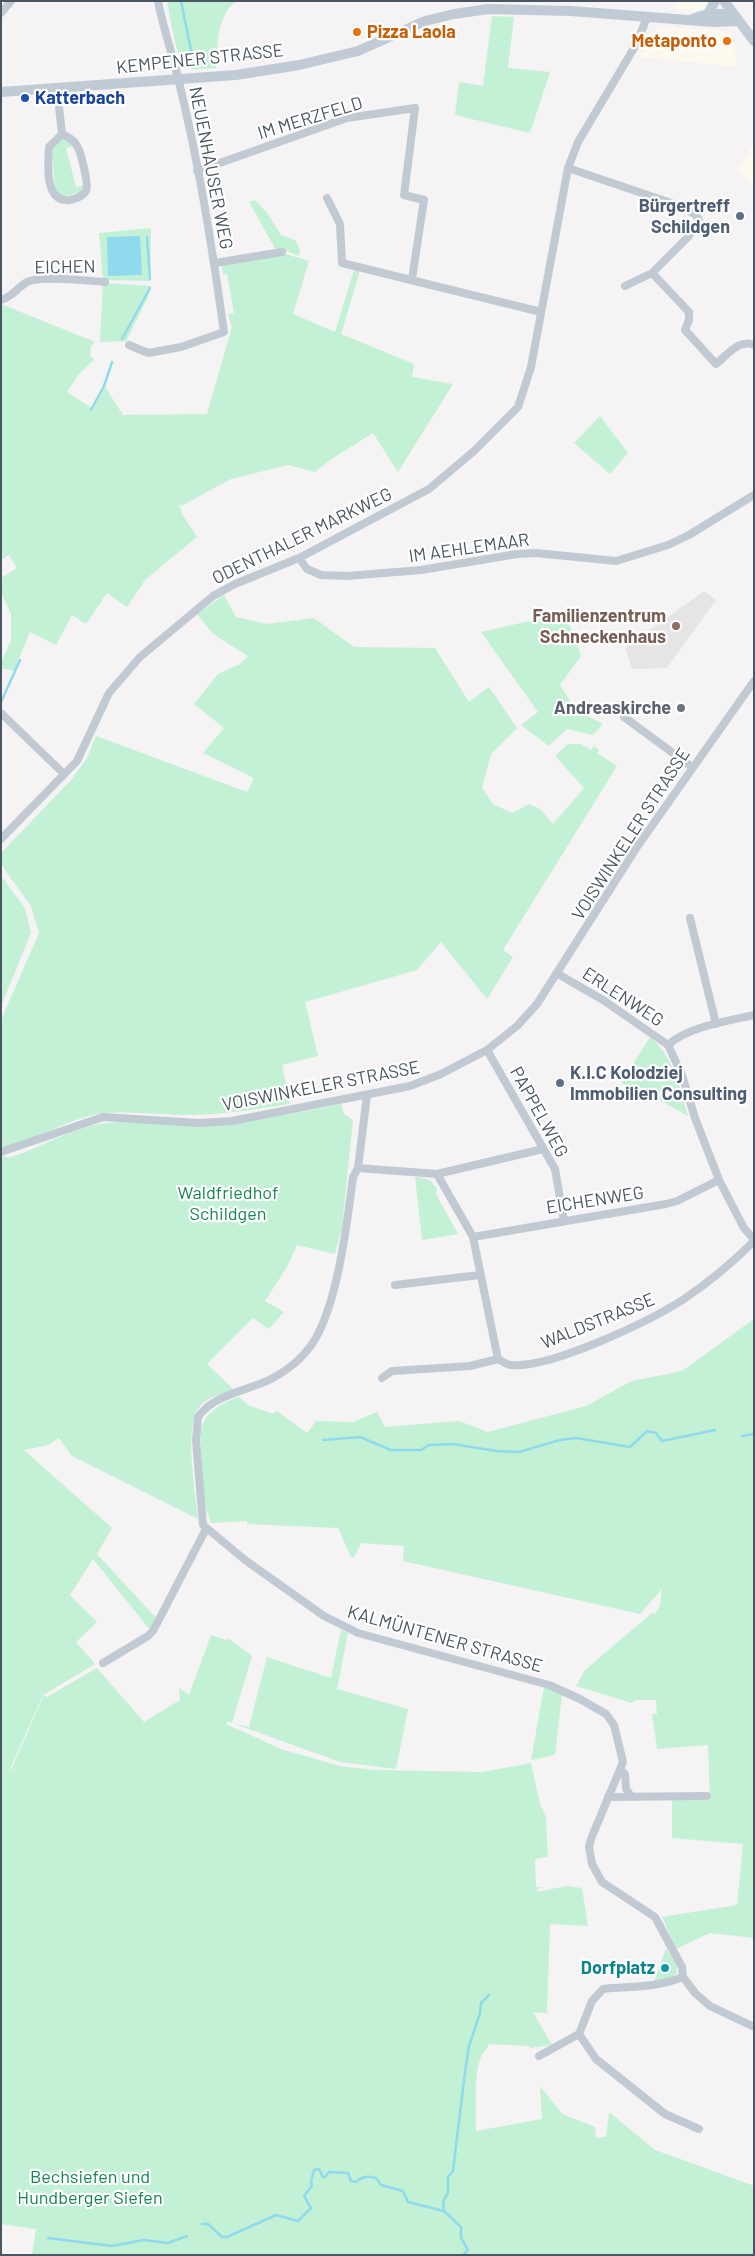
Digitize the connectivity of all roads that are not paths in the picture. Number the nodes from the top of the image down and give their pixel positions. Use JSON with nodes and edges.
{"nodes":[{"id":1,"x":11,"y":1,"type":"edge"},
{"id":2,"x":158,"y":1,"type":"edge"},
{"id":3,"x":715,"y":1,"type":"edge"},
{"id":4,"x":724,"y":1,"type":"edge"},
{"id":5,"x":1,"y":14,"type":"edge"},
{"id":6,"x":708,"y":14,"type":"junction"},
{"id":7,"x":647,"y":16,"type":"junction"},
{"id":8,"x":735,"y":17,"type":"junction"},
{"id":9,"x":692,"y":19,"type":"junction"},
{"id":10,"x":754,"y":41,"type":"edge"},
{"id":11,"x":178,"y":78,"type":"junction"},
{"id":12,"x":57,"y":89,"type":"junction"},
{"id":13,"x":1,"y":92,"type":"edge"},
{"id":14,"x":62,"y":134,"type":"junction"},
{"id":15,"x":568,"y":168,"type":"junction"},
{"id":16,"x":197,"y":171,"type":"junction"},
{"id":17,"x":327,"y":198,"type":"dead end"},
{"id":18,"x":282,"y":252,"type":"dead end"},
{"id":19,"x":214,"y":263,"type":"junction"},
{"id":20,"x":652,"y":273,"type":"junction"},
{"id":21,"x":412,"y":279,"type":"junction"},
{"id":22,"x":105,"y":282,"type":"dead end"},
{"id":23,"x":625,"y":286,"type":"dead end"},
{"id":24,"x":1,"y":300,"type":"edge"},
{"id":25,"x":541,"y":312,"type":"junction"},
{"id":26,"x":754,"y":345,"type":"edge"},
{"id":27,"x":129,"y":346,"type":"dead end"},
{"id":28,"x":754,"y":495,"type":"edge"},
{"id":29,"x":299,"y":558,"type":"junction"},
{"id":30,"x":754,"y":681,"type":"edge"},
{"id":31,"x":1,"y":713,"type":"edge"},
{"id":32,"x":624,"y":717,"type":"dead end"},
{"id":33,"x":692,"y":767,"type":"junction"},
{"id":34,"x":64,"y":774,"type":"junction"},
{"id":35,"x":1,"y":839,"type":"edge"},
{"id":36,"x":690,"y":918,"type":"dead end"},
{"id":37,"x":558,"y":974,"type":"junction"},
{"id":38,"x":754,"y":1015,"type":"edge"},
{"id":39,"x":716,"y":1024,"type":"junction"},
{"id":40,"x":668,"y":1045,"type":"junction"},
{"id":41,"x":487,"y":1050,"type":"junction"},
{"id":42,"x":367,"y":1095,"type":"junction"},
{"id":43,"x":543,"y":1149,"type":"junction"},
{"id":44,"x":1,"y":1152,"type":"edge"},
{"id":45,"x":358,"y":1168,"type":"junction"},
{"id":46,"x":437,"y":1174,"type":"junction"},
{"id":47,"x":718,"y":1180,"type":"junction"},
{"id":48,"x":564,"y":1221,"type":"junction"},
{"id":49,"x":473,"y":1237,"type":"junction"},
{"id":50,"x":754,"y":1240,"type":"edge"},
{"id":51,"x":480,"y":1276,"type":"junction"},
{"id":52,"x":395,"y":1285,"type":"dead end"},
{"id":53,"x":498,"y":1358,"type":"junction"},
{"id":54,"x":382,"y":1378,"type":"dead end"},
{"id":55,"x":206,"y":1529,"type":"junction"},
{"id":56,"x":103,"y":1663,"type":"dead end"},
{"id":57,"x":620,"y":1770,"type":"junction"},
{"id":58,"x":632,"y":1796,"type":"junction"},
{"id":59,"x":707,"y":1796,"type":"dead end"},
{"id":60,"x":608,"y":1797,"type":"junction"},
{"id":61,"x":683,"y":1977,"type":"junction"},
{"id":62,"x":754,"y":2027,"type":"edge"},
{"id":63,"x":578,"y":2034,"type":"junction"},
{"id":64,"x":539,"y":2056,"type":"dead end"},
{"id":65,"x":699,"y":2129,"type":"dead end"}],
"edges":[{"from":1,"to":5,"type":"street"},
{"from":2,"to":11,"type":"street","name":"NEUENHAUSER WEG"},
{"from":3,"to":6,"type":"main road"},
{"from":4,"to":8,"type":"main road"},
{"from":6,"to":8,"type":"main road","name":"KEMPENER STRASSE"},
{"from":6,"to":9,"type":"main road","name":"KEMPENER STRASSE"},
{"from":7,"to":9,"type":"main road","name":"KEMPENER STRASSE"},
{"from":7,"to":11,"type":"main road","name":"KEMPENER STRASSE"},
{"from":7,"to":15,"type":"street","name":"ODENTHALER MARKWEG"},
{"from":8,"to":9,"type":"main road","name":"KEMPENER STRASSE"},
{"from":8,"to":10,"type":"main road"},
{"from":11,"to":12,"type":"main road","name":"KEMPENER STRASSE"},
{"from":11,"to":16,"type":"street","name":"NEUENHAUSER WEG"},
{"from":12,"to":13,"type":"main road","name":"KEMPENER STRASSE"},
{"from":12,"to":14,"type":"street"},
{"from":14,"to":14,"type":"street"},
{"from":15,"to":20,"type":"street"},
{"from":15,"to":25,"type":"street","name":"ODENTHALER MARKWEG"},
{"from":16,"to":19,"type":"street","name":"NEUENHAUSER WEG"},
{"from":16,"to":21,"type":"street","name":"IM MERZFELD"},
{"from":17,"to":21,"type":"street"},
{"from":18,"to":19,"type":"street","name":"NEUENHAUSER WEG"},
{"from":19,"to":27,"type":"street","name":"NEUENHAUSER WEG"},
{"from":20,"to":23,"type":"street"},
{"from":20,"to":26,"type":"street"},
{"from":21,"to":25,"type":"street"},
{"from":22,"to":24,"type":"street","name":"EICHEN"},
{"from":25,"to":29,"type":"street","name":"ODENTHALER MARKWEG"},
{"from":28,"to":29,"type":"street","name":"IM AEHLEMAAR"},
{"from":29,"to":34,"type":"street","name":"ODENTHALER MARKWEG"},
{"from":30,"to":33,"type":"street","name":"VOISWINKELER STRASSE"},
{"from":31,"to":34,"type":"street"},
{"from":32,"to":33,"type":"street"},
{"from":33,"to":37,"type":"street","name":"VOISWINKELER STRASSE"},
{"from":34,"to":35,"type":"street","name":"ODENTHALER MARKWEG"},
{"from":36,"to":39,"type":"street"},
{"from":37,"to":40,"type":"street","name":"ERLENWEG"},
{"from":37,"to":41,"type":"street","name":"VOISWINKELER STRASSE"},
{"from":38,"to":39,"type":"street"},
{"from":39,"to":40,"type":"street"},
{"from":40,"to":47,"type":"street","name":"ERLENWEG"},
{"from":41,"to":42,"type":"street","name":"VOISWINKELER STRASSE"},
{"from":41,"to":43,"type":"street","name":"PAPPELWEG"},
{"from":42,"to":44,"type":"street","name":"VOISWINKELER STRASSE"},
{"from":42,"to":45,"type":"street"},
{"from":43,"to":46,"type":"street"},
{"from":43,"to":48,"type":"street","name":"PAPPELWEG"},
{"from":45,"to":46,"type":"street"},
{"from":45,"to":55,"type":"street"},
{"from":46,"to":49,"type":"street"},
{"from":47,"to":48,"type":"street","name":"EICHENWEG"},
{"from":47,"to":50,"type":"street","name":"ERLENWEG"},
{"from":48,"to":49,"type":"street","name":"EICHENWEG"},
{"from":49,"to":51,"type":"street"},
{"from":50,"to":53,"type":"street","name":"WALDSTRASSE"},
{"from":51,"to":52,"type":"street"},
{"from":51,"to":53,"type":"street"},
{"from":53,"to":54,"type":"street"},
{"from":55,"to":56,"type":"street"},
{"from":55,"to":57,"type":"street","name":"KALMÜNTENER STRASSE"},
{"from":57,"to":58,"type":"street","name":"KALMÜNTENER STRASSE"},
{"from":57,"to":60,"type":"street","name":"KALMÜNTENER STRASSE"},
{"from":58,"to":59,"type":"street"},
{"from":58,"to":60,"type":"street"},
{"from":60,"to":61,"type":"street","name":"KALMÜNTENER STRASSE"},
{"from":61,"to":62,"type":"street","name":"KALMÜNTENER STRASSE"},
{"from":61,"to":63,"type":"street"},
{"from":63,"to":64,"type":"street"},
{"from":63,"to":65,"type":"street"}]}
